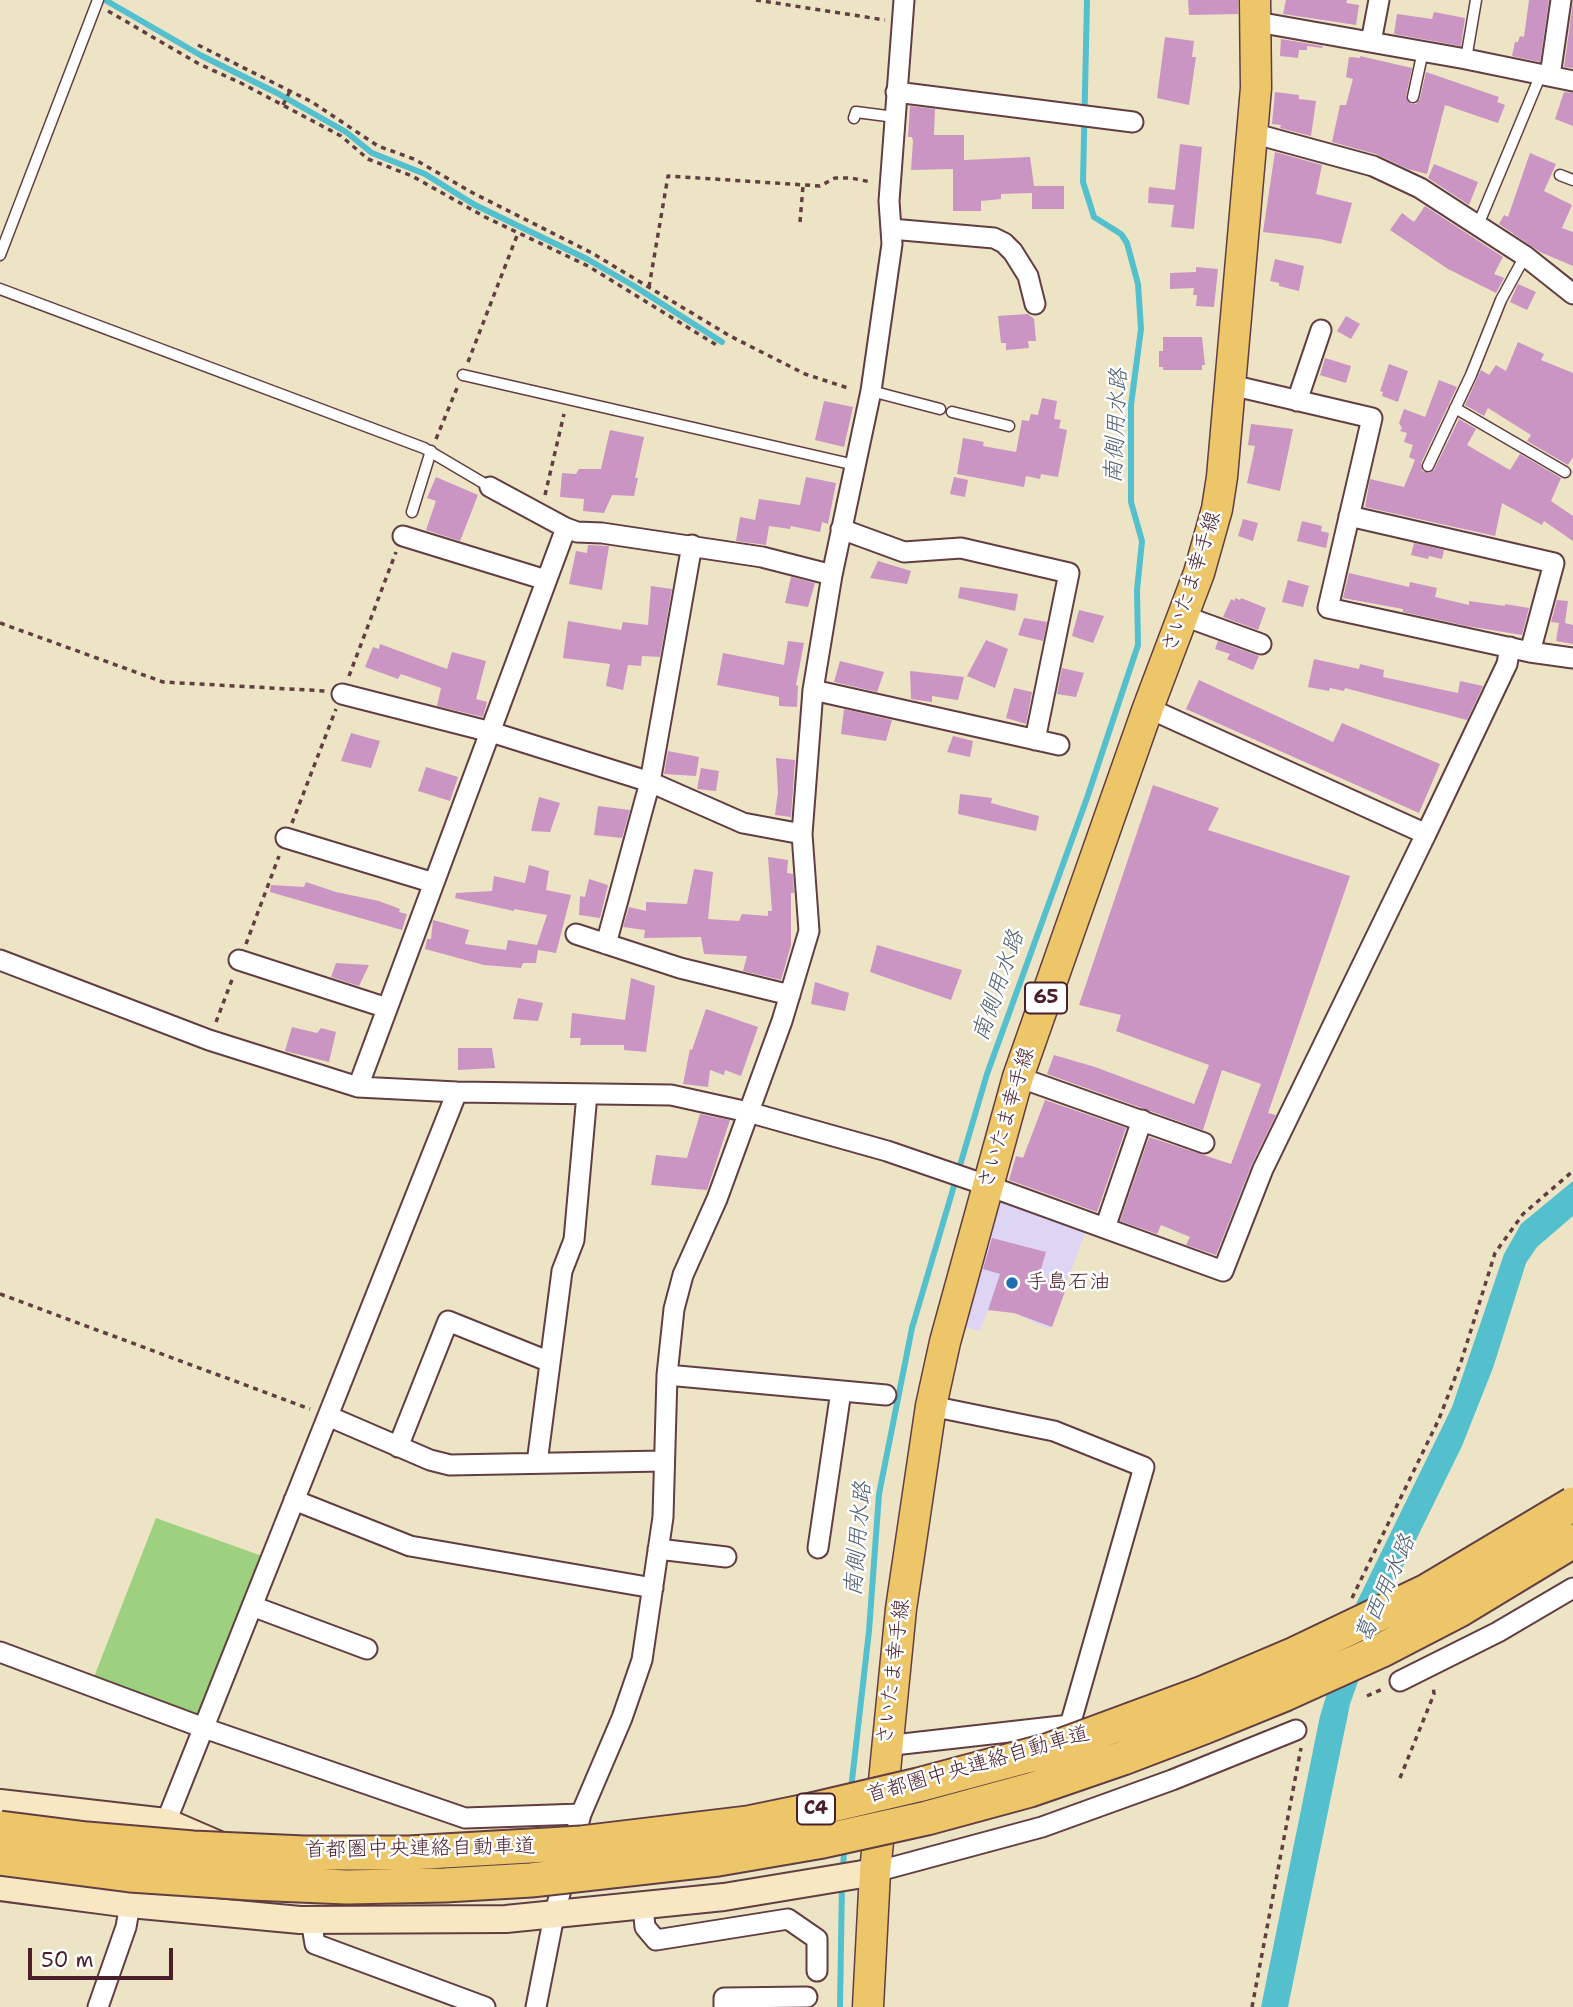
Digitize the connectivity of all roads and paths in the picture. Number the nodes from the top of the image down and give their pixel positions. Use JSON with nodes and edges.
{"nodes":[{"id":1,"x":756,"y":0,"type":"edge"},
{"id":2,"x":904,"y":0,"type":"edge"},
{"id":3,"x":1379,"y":0,"type":"edge"},
{"id":4,"x":1476,"y":0,"type":"edge"},
{"id":5,"x":1561,"y":0,"type":"edge"},
{"id":6,"x":97,"y":2,"type":"edge"},
{"id":7,"x":1256,"y":11,"type":"edge"},
{"id":8,"x":901,"y":22,"type":"junction"},
{"id":9,"x":1371,"y":42,"type":"junction"},
{"id":10,"x":198,"y":45,"type":"dead end"},
{"id":11,"x":1423,"y":51,"type":"junction"},
{"id":12,"x":1466,"y":59,"type":"junction"},
{"id":13,"x":1546,"y":75,"type":"junction"},
{"id":14,"x":1573,"y":81,"type":"edge"},
{"id":15,"x":290,"y":91,"type":"junction"},
{"id":16,"x":896,"y":92,"type":"junction"},
{"id":17,"x":1413,"y":97,"type":"dead end"},
{"id":18,"x":283,"y":105,"type":"junction"},
{"id":19,"x":895,"y":117,"type":"junction"},
{"id":20,"x":854,"y":118,"type":"dead end"},
{"id":21,"x":1133,"y":122,"type":"dead end"},
{"id":22,"x":1252,"y":133,"type":"junction"},
{"id":23,"x":1560,"y":176,"type":"dead end"},
{"id":24,"x":1573,"y":180,"type":"edge"},
{"id":25,"x":803,"y":185,"type":"junction"},
{"id":26,"x":890,"y":185,"type":"junction"},
{"id":27,"x":800,"y":222,"type":"dead end"},
{"id":28,"x":1478,"y":225,"type":"junction"},
{"id":29,"x":891,"y":229,"type":"junction"},
{"id":30,"x":518,"y":233,"type":"junction"},
{"id":31,"x":0,"y":254,"type":"edge"},
{"id":32,"x":1525,"y":256,"type":"junction"},
{"id":33,"x":649,"y":287,"type":"junction"},
{"id":34,"x":0,"y":289,"type":"edge"},
{"id":35,"x":1573,"y":294,"type":"edge"},
{"id":36,"x":1035,"y":304,"type":"dead end"},
{"id":37,"x":1321,"y":330,"type":"dead end"},
{"id":38,"x":718,"y":346,"type":"dead end"},
{"id":39,"x":463,"y":375,"type":"junction"},
{"id":40,"x":1231,"y":385,"type":"junction"},
{"id":41,"x":871,"y":391,"type":"junction"},
{"id":42,"x":568,"y":398,"type":"junction"},
{"id":43,"x":1297,"y":401,"type":"junction"},
{"id":44,"x":1455,"y":408,"type":"junction"},
{"id":45,"x":940,"y":409,"type":"dead end"},
{"id":46,"x":953,"y":412,"type":"dead end"},
{"id":47,"x":1009,"y":426,"type":"dead end"},
{"id":48,"x":431,"y":451,"type":"junction"},
{"id":49,"x":855,"y":465,"type":"junction"},
{"id":50,"x":1428,"y":466,"type":"dead end"},
{"id":51,"x":1565,"y":472,"type":"dead end"},
{"id":52,"x":490,"y":487,"type":"joint"},
{"id":53,"x":412,"y":512,"type":"dead end"},
{"id":54,"x":539,"y":514,"type":"junction"},
{"id":55,"x":1349,"y":516,"type":"junction"},
{"id":56,"x":566,"y":528,"type":"junction"},
{"id":57,"x":841,"y":529,"type":"junction"},
{"id":58,"x":403,"y":536,"type":"joint"},
{"id":59,"x":692,"y":545,"type":"junction"},
{"id":60,"x":832,"y":575,"type":"junction"},
{"id":61,"x":546,"y":580,"type":"junction"},
{"id":62,"x":1184,"y":616,"type":"junction"},
{"id":63,"x":0,"y":622,"type":"edge"},
{"id":64,"x":1261,"y":644,"type":"dead end"},
{"id":65,"x":1510,"y":647,"type":"junction"},
{"id":66,"x":1530,"y":652,"type":"junction"},
{"id":67,"x":1573,"y":659,"type":"edge"},
{"id":68,"x":813,"y":690,"type":"junction"},
{"id":69,"x":342,"y":694,"type":"junction"},
{"id":70,"x":1148,"y":708,"type":"junction"},
{"id":71,"x":491,"y":732,"type":"junction"},
{"id":72,"x":1035,"y":740,"type":"junction"},
{"id":73,"x":1059,"y":745,"type":"dead end"},
{"id":74,"x":650,"y":782,"type":"junction"},
{"id":75,"x":802,"y":834,"type":"junction"},
{"id":76,"x":1426,"y":834,"type":"junction"},
{"id":77,"x":286,"y":838,"type":"junction"},
{"id":78,"x":434,"y":883,"type":"junction"},
{"id":79,"x":576,"y":934,"type":"dead end"},
{"id":80,"x":606,"y":944,"type":"junction"},
{"id":81,"x":0,"y":960,"type":"edge"},
{"id":82,"x":239,"y":960,"type":"junction"},
{"id":83,"x":790,"y":995,"type":"junction"},
{"id":84,"x":387,"y":1008,"type":"junction"},
{"id":85,"x":209,"y":1040,"type":"junction"},
{"id":86,"x":1018,"y":1077,"type":"junction"},
{"id":87,"x":358,"y":1087,"type":"junction"},
{"id":88,"x":457,"y":1092,"type":"junction"},
{"id":89,"x":587,"y":1094,"type":"junction"},
{"id":90,"x":748,"y":1112,"type":"junction"},
{"id":91,"x":1142,"y":1120,"type":"junction"},
{"id":92,"x":1205,"y":1143,"type":"dead end"},
{"id":93,"x":1573,"y":1171,"type":"edge"},
{"id":94,"x":986,"y":1185,"type":"junction"},
{"id":95,"x":1105,"y":1228,"type":"junction"},
{"id":96,"x":0,"y":1294,"type":"edge"},
{"id":97,"x":550,"y":1362,"type":"junction"},
{"id":98,"x":667,"y":1375,"type":"junction"},
{"id":99,"x":841,"y":1391,"type":"junction"},
{"id":100,"x":886,"y":1395,"type":"dead end"},
{"id":101,"x":931,"y":1406,"type":"junction"},
{"id":102,"x":328,"y":1416,"type":"junction"},
{"id":103,"x":398,"y":1447,"type":"junction"},
{"id":104,"x":663,"y":1461,"type":"junction"},
{"id":105,"x":537,"y":1463,"type":"junction"},
{"id":106,"x":294,"y":1500,"type":"junction"},
{"id":107,"x":1573,"y":1504,"type":"edge"},
{"id":108,"x":1573,"y":1541,"type":"edge"},
{"id":109,"x":818,"y":1548,"type":"dead end"},
{"id":110,"x":658,"y":1549,"type":"junction"},
{"id":111,"x":726,"y":1557,"type":"dead end"},
{"id":112,"x":653,"y":1588,"type":"junction"},
{"id":113,"x":1573,"y":1588,"type":"edge"},
{"id":114,"x":1349,"y":1604,"type":"dead end"},
{"id":115,"x":252,"y":1606,"type":"junction"},
{"id":116,"x":367,"y":1648,"type":"dead end"},
{"id":117,"x":0,"y":1652,"type":"edge"},
{"id":118,"x":1427,"y":1668,"type":"junction"},
{"id":119,"x":1400,"y":1681,"type":"dead end"},
{"id":120,"x":204,"y":1728,"type":"junction"},
{"id":121,"x":1300,"y":1733,"type":"joint"},
{"id":122,"x":885,"y":1746,"type":"junction"},
{"id":123,"x":1400,"y":1778,"type":"dead end"},
{"id":124,"x":0,"y":1804,"type":"edge"},
{"id":125,"x":580,"y":1814,"type":"junction"},
{"id":126,"x":166,"y":1822,"type":"junction"},
{"id":127,"x":0,"y":1828,"type":"edge"},
{"id":128,"x":0,"y":1858,"type":"edge"},
{"id":129,"x":875,"y":1872,"type":"junction"},
{"id":130,"x":0,"y":1887,"type":"edge"},
{"id":131,"x":130,"y":1903,"type":"junction"},
{"id":132,"x":643,"y":1906,"type":"junction"},
{"id":133,"x":554,"y":1916,"type":"junction"},
{"id":134,"x":506,"y":1919,"type":"junction"},
{"id":135,"x":311,"y":1920,"type":"junction"},
{"id":136,"x":817,"y":1971,"type":"dead end"},
{"id":137,"x":807,"y":1997,"type":"dead end"},
{"id":138,"x":98,"y":2007,"type":"edge"},
{"id":139,"x":485,"y":2007,"type":"edge"},
{"id":140,"x":536,"y":2007,"type":"edge"},
{"id":141,"x":724,"y":2007,"type":"edge"},
{"id":142,"x":868,"y":2007,"type":"edge"},
{"id":143,"x":1252,"y":2007,"type":"edge"}],
"edges":[{"from":1,"to":8,"type":"path"},
{"from":2,"to":8,"type":"street"},
{"from":3,"to":9,"type":"street"},
{"from":4,"to":12,"type":"lane"},
{"from":5,"to":13,"type":"street"},
{"from":6,"to":18,"type":"path"},
{"from":6,"to":31,"type":"lane"},
{"from":7,"to":9,"type":"street"},
{"from":7,"to":22,"type":"main road","name":"さいたま幸手線","number":"65"},
{"from":8,"to":16,"type":"street"},
{"from":9,"to":11,"type":"street"},
{"from":10,"to":15,"type":"path"},
{"from":11,"to":12,"type":"street"},
{"from":11,"to":17,"type":"lane"},
{"from":12,"to":13,"type":"street"},
{"from":13,"to":14,"type":"street"},
{"from":13,"to":28,"type":"lane"},
{"from":15,"to":18,"type":"path"},
{"from":15,"to":33,"type":"path"},
{"from":16,"to":19,"type":"street"},
{"from":16,"to":21,"type":"street"},
{"from":18,"to":30,"type":"path"},
{"from":19,"to":20,"type":"lane"},
{"from":19,"to":26,"type":"street"},
{"from":22,"to":28,"type":"street"},
{"from":22,"to":40,"type":"main road","name":"さいたま幸手線","number":"65"},
{"from":23,"to":24,"type":"lane"},
{"from":25,"to":26,"type":"path"},
{"from":25,"to":27,"type":"path"},
{"from":25,"to":33,"type":"path"},
{"from":26,"to":29,"type":"street"},
{"from":28,"to":32,"type":"street"},
{"from":29,"to":36,"type":"street"},
{"from":29,"to":41,"type":"street"},
{"from":30,"to":38,"type":"path"},
{"from":30,"to":39,"type":"path"},
{"from":32,"to":35,"type":"street"},
{"from":32,"to":44,"type":"lane"},
{"from":33,"to":41,"type":"path"},
{"from":34,"to":48,"type":"lane"},
{"from":37,"to":43,"type":"street"},
{"from":39,"to":42,"type":"lane"},
{"from":39,"to":48,"type":"path"},
{"from":40,"to":43,"type":"street"},
{"from":40,"to":62,"type":"main road","name":"さいたま幸手線","number":"65"},
{"from":41,"to":45,"type":"lane"},
{"from":41,"to":49,"type":"street"},
{"from":42,"to":49,"type":"lane"},
{"from":42,"to":54,"type":"path"},
{"from":43,"to":55,"type":"street"},
{"from":44,"to":50,"type":"lane"},
{"from":44,"to":51,"type":"lane"},
{"from":46,"to":47,"type":"lane"},
{"from":48,"to":52,"type":"lane"},
{"from":48,"to":53,"type":"lane"},
{"from":49,"to":57,"type":"street"},
{"from":52,"to":54,"type":"street"},
{"from":54,"to":56,"type":"street"},
{"from":55,"to":65,"type":"street"},
{"from":55,"to":66,"type":"street"},
{"from":56,"to":59,"type":"street"},
{"from":56,"to":61,"type":"street"},
{"from":57,"to":60,"type":"street"},
{"from":57,"to":72,"type":"street"},
{"from":58,"to":61,"type":"street"},
{"from":58,"to":69,"type":"path"},
{"from":59,"to":60,"type":"street"},
{"from":59,"to":74,"type":"street"},
{"from":60,"to":68,"type":"street"},
{"from":61,"to":71,"type":"street"},
{"from":62,"to":64,"type":"street"},
{"from":62,"to":70,"type":"main road","name":"さいたま幸手線","number":"65"},
{"from":63,"to":69,"type":"path"},
{"from":65,"to":66,"type":"street"},
{"from":65,"to":76,"type":"street"},
{"from":66,"to":67,"type":"street"},
{"from":68,"to":72,"type":"street"},
{"from":68,"to":75,"type":"street"},
{"from":69,"to":71,"type":"street"},
{"from":69,"to":77,"type":"path"},
{"from":70,"to":76,"type":"street"},
{"from":70,"to":86,"type":"main road","name":"さいたま幸手線","number":"65"},
{"from":71,"to":74,"type":"street"},
{"from":71,"to":78,"type":"street"},
{"from":72,"to":73,"type":"street"},
{"from":74,"to":75,"type":"street"},
{"from":74,"to":80,"type":"street"},
{"from":75,"to":83,"type":"street"},
{"from":76,"to":95,"type":"street"},
{"from":77,"to":78,"type":"street"},
{"from":77,"to":82,"type":"path"},
{"from":78,"to":84,"type":"street"},
{"from":79,"to":80,"type":"street"},
{"from":80,"to":83,"type":"street"},
{"from":81,"to":85,"type":"street"},
{"from":82,"to":84,"type":"street"},
{"from":82,"to":85,"type":"path"},
{"from":83,"to":90,"type":"street"},
{"from":84,"to":87,"type":"street"},
{"from":85,"to":87,"type":"street"},
{"from":86,"to":91,"type":"street"},
{"from":86,"to":94,"type":"main road","name":"さいたま幸手線","number":"65"},
{"from":87,"to":88,"type":"street"},
{"from":88,"to":89,"type":"street"},
{"from":88,"to":102,"type":"street"},
{"from":89,"to":90,"type":"street"},
{"from":89,"to":97,"type":"street"},
{"from":90,"to":94,"type":"street"},
{"from":90,"to":98,"type":"street"},
{"from":91,"to":92,"type":"street"},
{"from":91,"to":95,"type":"street"},
{"from":93,"to":114,"type":"path"},
{"from":94,"to":95,"type":"street"},
{"from":94,"to":101,"type":"main road","name":"さいたま幸手線","number":"65"},
{"from":96,"to":102,"type":"path"},
{"from":97,"to":103,"type":"street"},
{"from":97,"to":105,"type":"street"},
{"from":98,"to":99,"type":"street"},
{"from":98,"to":104,"type":"street"},
{"from":99,"to":100,"type":"street"},
{"from":99,"to":109,"type":"street"},
{"from":101,"to":122,"type":"main road","name":"さいたま幸手線","number":"65"},
{"from":101,"to":122,"type":"street"},
{"from":102,"to":103,"type":"street"},
{"from":102,"to":106,"type":"street"},
{"from":103,"to":105,"type":"street"},
{"from":104,"to":105,"type":"street"},
{"from":104,"to":110,"type":"street"},
{"from":106,"to":112,"type":"street"},
{"from":106,"to":115,"type":"street"},
{"from":107,"to":127,"type":"highway","name":"首都圏中央連絡自動車道","number":"C4","bridge":true},
{"from":108,"to":128,"type":"highway","name":"首都圏中央連絡自動車道","number":"C4","bridge":true},
{"from":110,"to":111,"type":"street"},
{"from":110,"to":112,"type":"street"},
{"from":112,"to":125,"type":"street"},
{"from":113,"to":118,"type":"street"},
{"from":115,"to":116,"type":"street"},
{"from":115,"to":120,"type":"street"},
{"from":117,"to":120,"type":"street"},
{"from":118,"to":119,"type":"street"},
{"from":118,"to":123,"type":"path"},
{"from":120,"to":125,"type":"street"},
{"from":120,"to":126,"type":"street"},
{"from":121,"to":129,"type":"street"},
{"from":121,"to":143,"type":"path"},
{"from":122,"to":129,"type":"main road","name":"さいたま幸手線","number":"65"},
{"from":124,"to":126,"type":"street"},
{"from":125,"to":133,"type":"street"},
{"from":126,"to":134,"type":"street"},
{"from":129,"to":132,"type":"street"},
{"from":129,"to":142,"type":"main road","name":"さいたま幸手線","number":"65"},
{"from":130,"to":131,"type":"street"},
{"from":131,"to":135,"type":"street"},
{"from":131,"to":138,"type":"street"},
{"from":132,"to":133,"type":"street"},
{"from":132,"to":136,"type":"street"},
{"from":133,"to":134,"type":"street"},
{"from":133,"to":140,"type":"street"},
{"from":134,"to":135,"type":"street"},
{"from":135,"to":139,"type":"street"},
{"from":137,"to":141,"type":"street"}]}
